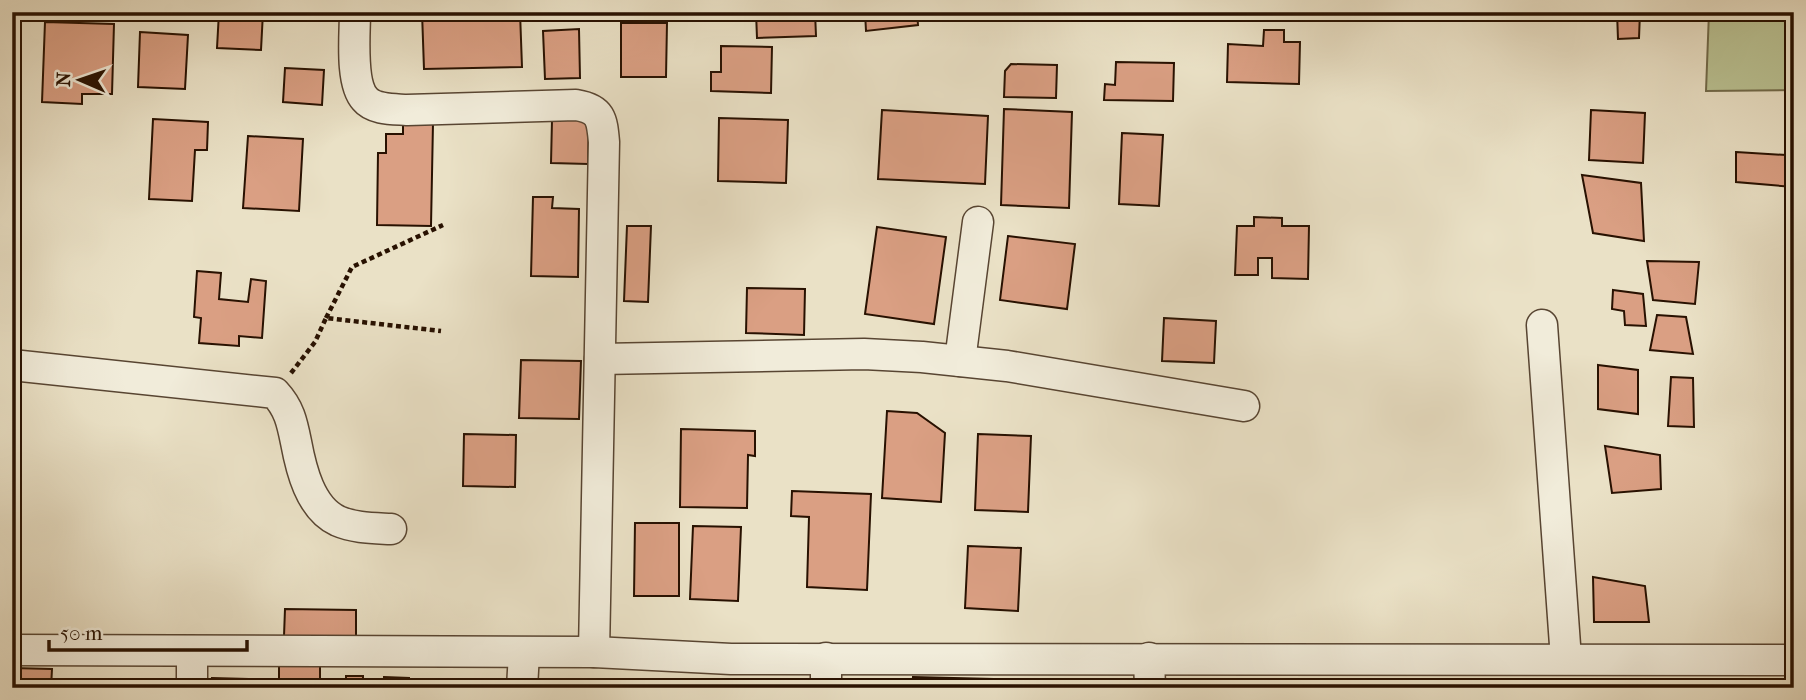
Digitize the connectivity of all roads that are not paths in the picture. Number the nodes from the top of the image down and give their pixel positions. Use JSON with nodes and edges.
{"nodes":[{"id":1,"x":355,"y":12,"type":"edge"},
{"id":2,"x":978,"y":222,"type":"dead end"},
{"id":3,"x":1542,"y":325,"type":"dead end"},
{"id":4,"x":600,"y":359,"type":"junction"},
{"id":5,"x":960,"y":361,"type":"junction"},
{"id":6,"x":12,"y":365,"type":"edge"},
{"id":7,"x":1244,"y":406,"type":"dead end"},
{"id":8,"x":391,"y":529,"type":"dead end"},
{"id":9,"x":12,"y":650,"type":"edge"},
{"id":10,"x":192,"y":651,"type":"junction"},
{"id":11,"x":594,"y":652,"type":"junction"},
{"id":12,"x":524,"y":653,"type":"junction"},
{"id":13,"x":827,"y":658,"type":"junction"},
{"id":14,"x":1149,"y":658,"type":"junction"},
{"id":15,"x":1566,"y":659,"type":"junction"},
{"id":16,"x":1794,"y":660,"type":"edge"},
{"id":17,"x":192,"y":688,"type":"edge"},
{"id":18,"x":522,"y":688,"type":"edge"},
{"id":19,"x":826,"y":688,"type":"edge"},
{"id":20,"x":1150,"y":688,"type":"edge"}],
"edges":[{"from":1,"to":4,"type":"street"},
{"from":2,"to":5,"type":"street"},
{"from":3,"to":15,"type":"street"},
{"from":4,"to":5,"type":"street"},
{"from":4,"to":11,"type":"street"},
{"from":5,"to":7,"type":"street"},
{"from":6,"to":8,"type":"street"},
{"from":9,"to":10,"type":"street"},
{"from":10,"to":12,"type":"street"},
{"from":10,"to":17,"type":"street"},
{"from":11,"to":12,"type":"street"},
{"from":11,"to":13,"type":"street"},
{"from":12,"to":18,"type":"street"},
{"from":13,"to":14,"type":"street"},
{"from":13,"to":19,"type":"street"},
{"from":14,"to":15,"type":"street"},
{"from":14,"to":20,"type":"street"},
{"from":15,"to":16,"type":"street"}]}
